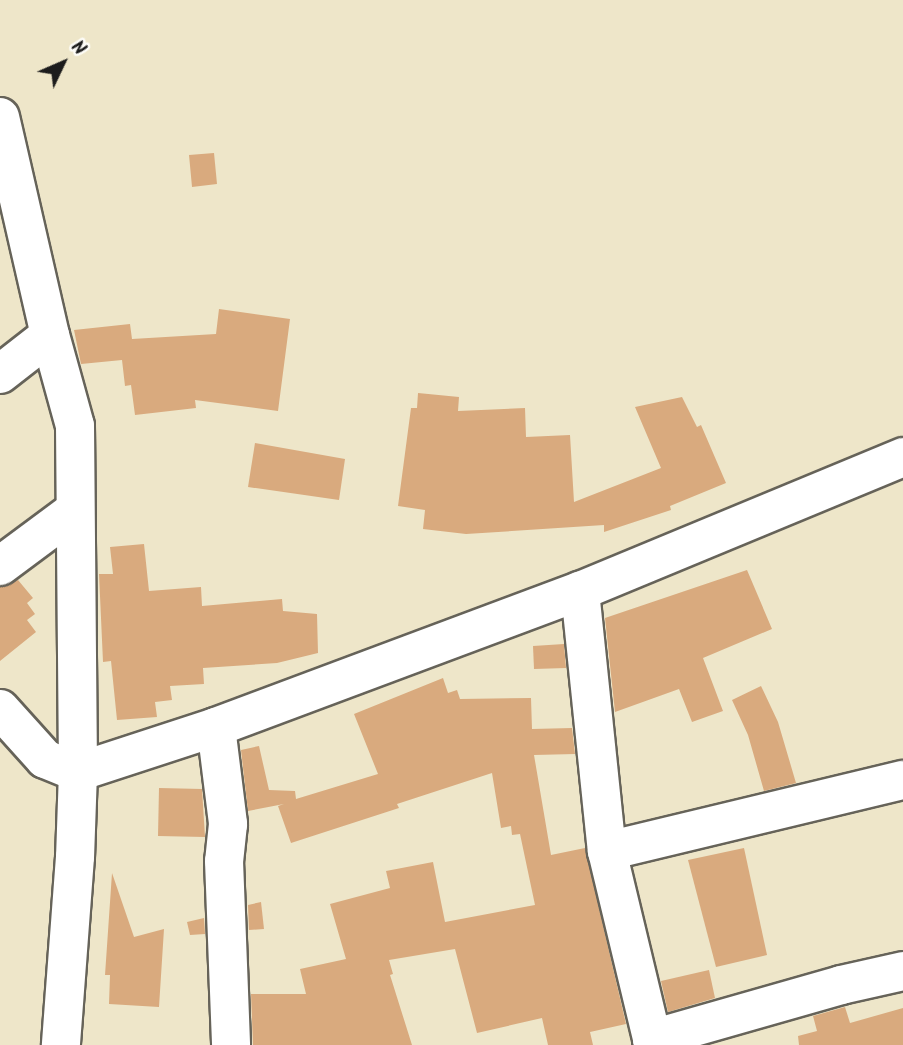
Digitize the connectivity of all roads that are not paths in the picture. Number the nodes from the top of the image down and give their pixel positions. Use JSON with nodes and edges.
{"nodes":[{"id":1,"x":0,"y":117,"type":"edge"},
{"id":2,"x":7,"y":183,"type":"edge"},
{"id":3,"x":50,"y":335,"type":"junction"},
{"id":4,"x":0,"y":374,"type":"edge"},
{"id":5,"x":903,"y":457,"type":"edge"},
{"id":6,"x":74,"y":510,"type":"junction"},
{"id":7,"x":0,"y":566,"type":"edge"},
{"id":8,"x":580,"y":592,"type":"junction"},
{"id":9,"x":0,"y":709,"type":"edge"},
{"id":10,"x":216,"y":727,"type":"junction"},
{"id":11,"x":78,"y":772,"type":"junction"},
{"id":12,"x":903,"y":780,"type":"edge"},
{"id":13,"x":607,"y":851,"type":"junction"},
{"id":14,"x":903,"y":971,"type":"edge"},
{"id":15,"x":652,"y":1042,"type":"edge"},
{"id":16,"x":61,"y":1045,"type":"edge"},
{"id":17,"x":231,"y":1045,"type":"edge"}],
"edges":[{"from":1,"to":2,"type":"street"},
{"from":2,"to":3,"type":"street"},
{"from":3,"to":4,"type":"street"},
{"from":3,"to":6,"type":"street"},
{"from":5,"to":8,"type":"street"},
{"from":6,"to":7,"type":"street"},
{"from":6,"to":11,"type":"street"},
{"from":8,"to":10,"type":"street"},
{"from":8,"to":13,"type":"street"},
{"from":9,"to":11,"type":"street"},
{"from":10,"to":11,"type":"street"},
{"from":10,"to":17,"type":"street"},
{"from":11,"to":16,"type":"street"},
{"from":12,"to":13,"type":"street"},
{"from":13,"to":15,"type":"street"},
{"from":14,"to":15,"type":"street"}]}
